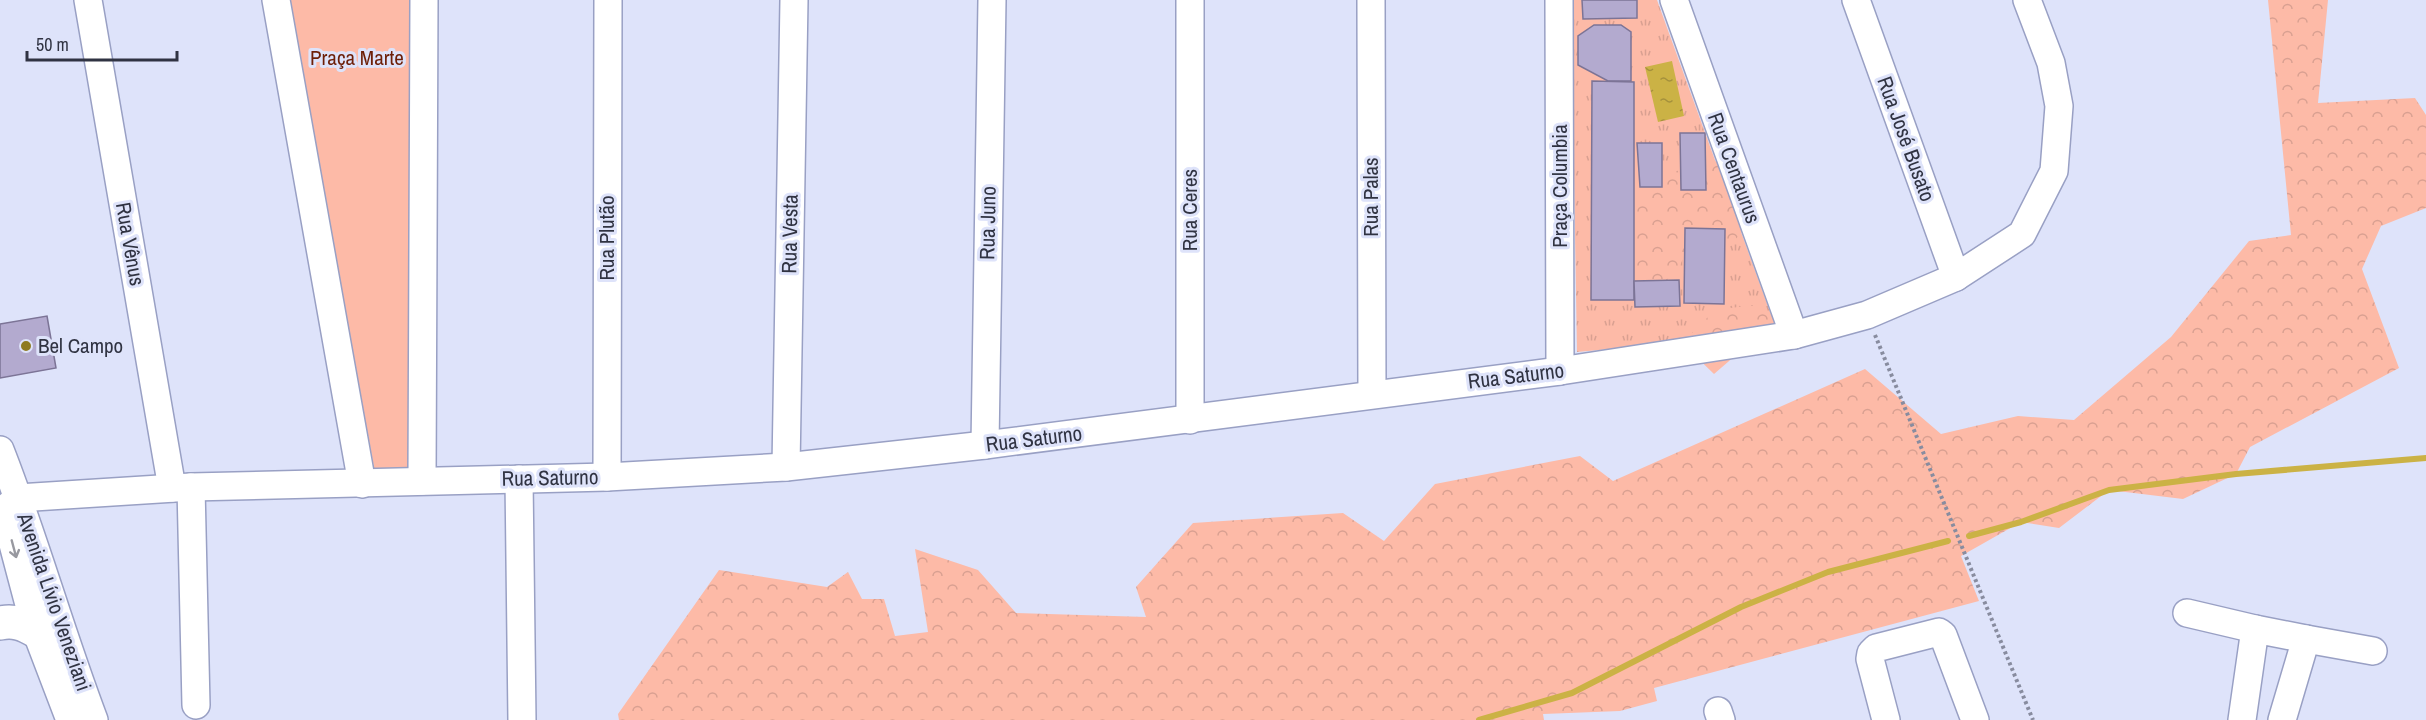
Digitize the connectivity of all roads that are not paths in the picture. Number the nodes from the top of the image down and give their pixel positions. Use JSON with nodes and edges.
{"nodes":[{"id":1,"x":88,"y":0,"type":"edge"},
{"id":2,"x":276,"y":0,"type":"edge"},
{"id":3,"x":424,"y":0,"type":"edge"},
{"id":4,"x":608,"y":0,"type":"edge"},
{"id":5,"x":794,"y":0,"type":"edge"},
{"id":6,"x":992,"y":0,"type":"edge"},
{"id":7,"x":1190,"y":0,"type":"edge"},
{"id":8,"x":1371,"y":0,"type":"edge"},
{"id":9,"x":1558,"y":0,"type":"edge"},
{"id":10,"x":1674,"y":0,"type":"edge"},
{"id":11,"x":1856,"y":0,"type":"edge"},
{"id":12,"x":2028,"y":0,"type":"edge"},
{"id":13,"x":1956,"y":278,"type":"junction"},
{"id":14,"x":1794,"y":335,"type":"junction"},
{"id":15,"x":1560,"y":371,"type":"junction"},
{"id":16,"x":1372,"y":394,"type":"junction"},
{"id":17,"x":1190,"y":420,"type":"junction"},
{"id":18,"x":984,"y":446,"type":"junction"},
{"id":19,"x":0,"y":450,"type":"edge"},
{"id":20,"x":786,"y":467,"type":"junction"},
{"id":21,"x":607,"y":477,"type":"junction"},
{"id":22,"x":519,"y":479,"type":"junction"},
{"id":23,"x":422,"y":481,"type":"junction"},
{"id":24,"x":362,"y":484,"type":"junction"},
{"id":25,"x":182,"y":487,"type":"junction"},
{"id":26,"x":18,"y":498,"type":"junction"},
{"id":27,"x":2187,"y":613,"type":"dead end"},
{"id":28,"x":0,"y":623,"type":"edge"},
{"id":29,"x":2255,"y":629,"type":"junction"},
{"id":30,"x":36,"y":632,"type":"junction"},
{"id":31,"x":2306,"y":639,"type":"junction"},
{"id":32,"x":2373,"y":651,"type":"dead end"},
{"id":33,"x":196,"y":705,"type":"dead end"},
{"id":34,"x":70,"y":720,"type":"edge"},
{"id":35,"x":94,"y":720,"type":"edge"},
{"id":36,"x":522,"y":720,"type":"edge"},
{"id":37,"x":1886,"y":720,"type":"edge"},
{"id":38,"x":1975,"y":720,"type":"edge"},
{"id":39,"x":2242,"y":720,"type":"edge"},
{"id":40,"x":2283,"y":720,"type":"edge"}],
"edges":[{"from":1,"to":25,"type":"street","name":"Rua Vênus"},
{"from":2,"to":24,"type":"street"},
{"from":3,"to":23,"type":"street"},
{"from":4,"to":21,"type":"street","name":"Rua Plutão"},
{"from":5,"to":20,"type":"street","name":"Rua Vesta"},
{"from":6,"to":18,"type":"street","name":"Rua Juno"},
{"from":7,"to":17,"type":"street","name":"Rua Ceres"},
{"from":8,"to":16,"type":"street","name":"Rua Palas"},
{"from":9,"to":15,"type":"street","name":"Praça Columbia"},
{"from":10,"to":14,"type":"street","name":"Rua Centaurus"},
{"from":11,"to":13,"type":"street","name":"Rua José Busato"},
{"from":12,"to":13,"type":"street","name":"Rua Saturno"},
{"from":13,"to":14,"type":"street","name":"Rua Saturno"},
{"from":14,"to":15,"type":"street","name":"Rua Saturno"},
{"from":15,"to":16,"type":"street","name":"Rua Saturno"},
{"from":16,"to":17,"type":"street","name":"Rua Saturno"},
{"from":17,"to":18,"type":"street","name":"Rua Saturno"},
{"from":18,"to":20,"type":"street","name":"Rua Saturno"},
{"from":19,"to":26,"type":"street","name":"Avenida Lívio Veneziani"},
{"from":20,"to":21,"type":"street","name":"Rua Saturno"},
{"from":21,"to":22,"type":"street","name":"Rua Saturno"},
{"from":22,"to":23,"type":"street","name":"Rua Saturno"},
{"from":22,"to":36,"type":"street"},
{"from":23,"to":24,"type":"street","name":"Rua Saturno"},
{"from":24,"to":25,"type":"street","name":"Rua Saturno"},
{"from":25,"to":26,"type":"street","name":"Rua Saturno"},
{"from":25,"to":33,"type":"street","name":"Rua Vênus"},
{"from":26,"to":30,"type":"street","one_way":true},
{"from":26,"to":35,"type":"street","name":"Avenida Lívio Veneziani"},
{"from":27,"to":29,"type":"street"},
{"from":28,"to":30,"type":"main road"},
{"from":29,"to":31,"type":"street"},
{"from":29,"to":39,"type":"street"},
{"from":30,"to":34,"type":"street"},
{"from":31,"to":32,"type":"street"},
{"from":31,"to":40,"type":"street"},
{"from":37,"to":38,"type":"street"}]}
